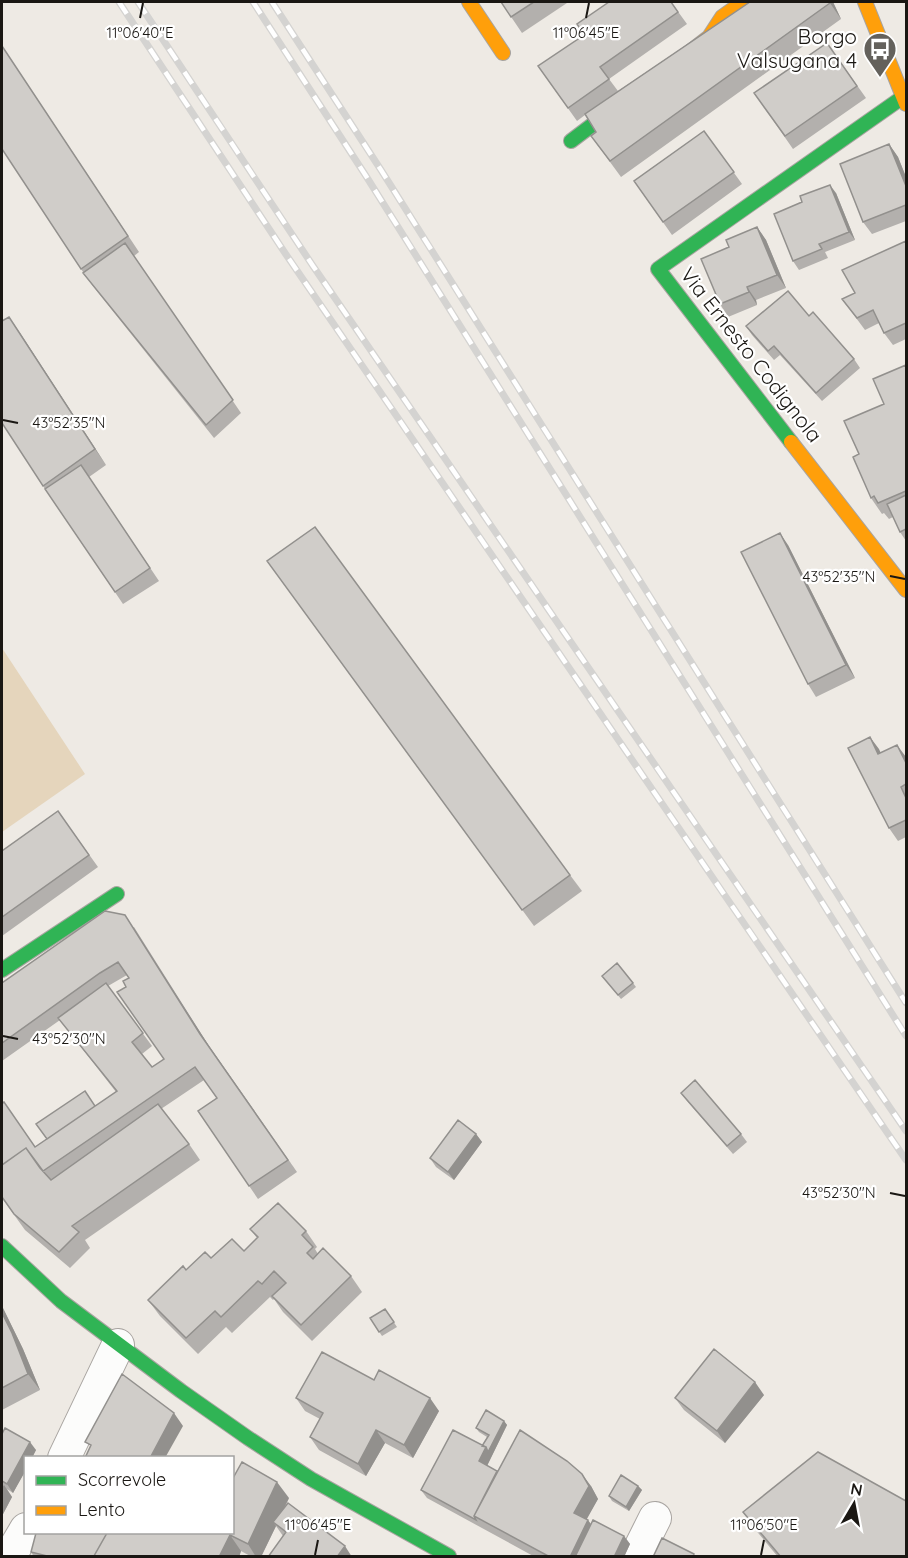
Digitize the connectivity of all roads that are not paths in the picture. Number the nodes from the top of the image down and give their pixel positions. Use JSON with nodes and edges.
{"nodes":[{"id":1,"x":470,"y":2,"type":"edge"},
{"id":2,"x":743,"y":2,"type":"edge"},
{"id":3,"x":865,"y":2,"type":"edge"},
{"id":4,"x":502,"y":53,"type":"dead end"},
{"id":5,"x":672,"y":65,"type":"edge"},
{"id":6,"x":636,"y":93,"type":"edge"},
{"id":7,"x":905,"y":100,"type":"edge"},
{"id":8,"x":571,"y":141,"type":"dead end"},
{"id":9,"x":906,"y":590,"type":"edge"},
{"id":10,"x":117,"y":894,"type":"dead end"},
{"id":11,"x":2,"y":970,"type":"edge"},
{"id":12,"x":2,"y":1246,"type":"edge"},
{"id":13,"x":118,"y":1345,"type":"junction"},
{"id":14,"x":65,"y":1456,"type":"edge"},
{"id":15,"x":655,"y":1518,"type":"dead end"},
{"id":16,"x":24,"y":1532,"type":"edge"},
{"id":17,"x":10,"y":1557,"type":"edge"},
{"id":18,"x":449,"y":1557,"type":"edge"},
{"id":19,"x":636,"y":1557,"type":"edge"}],
"edges":[{"from":1,"to":4,"type":"street"},
{"from":2,"to":5,"type":"street"},
{"from":3,"to":7,"type":"street"},
{"from":6,"to":8,"type":"street"},
{"from":7,"to":9,"type":"street","name":"Via Ernesto Codignola"},
{"from":10,"to":11,"type":"street"},
{"from":12,"to":13,"type":"street"},
{"from":13,"to":14,"type":"street"},
{"from":13,"to":18,"type":"street"},
{"from":15,"to":19,"type":"street"},
{"from":16,"to":17,"type":"street"}]}
